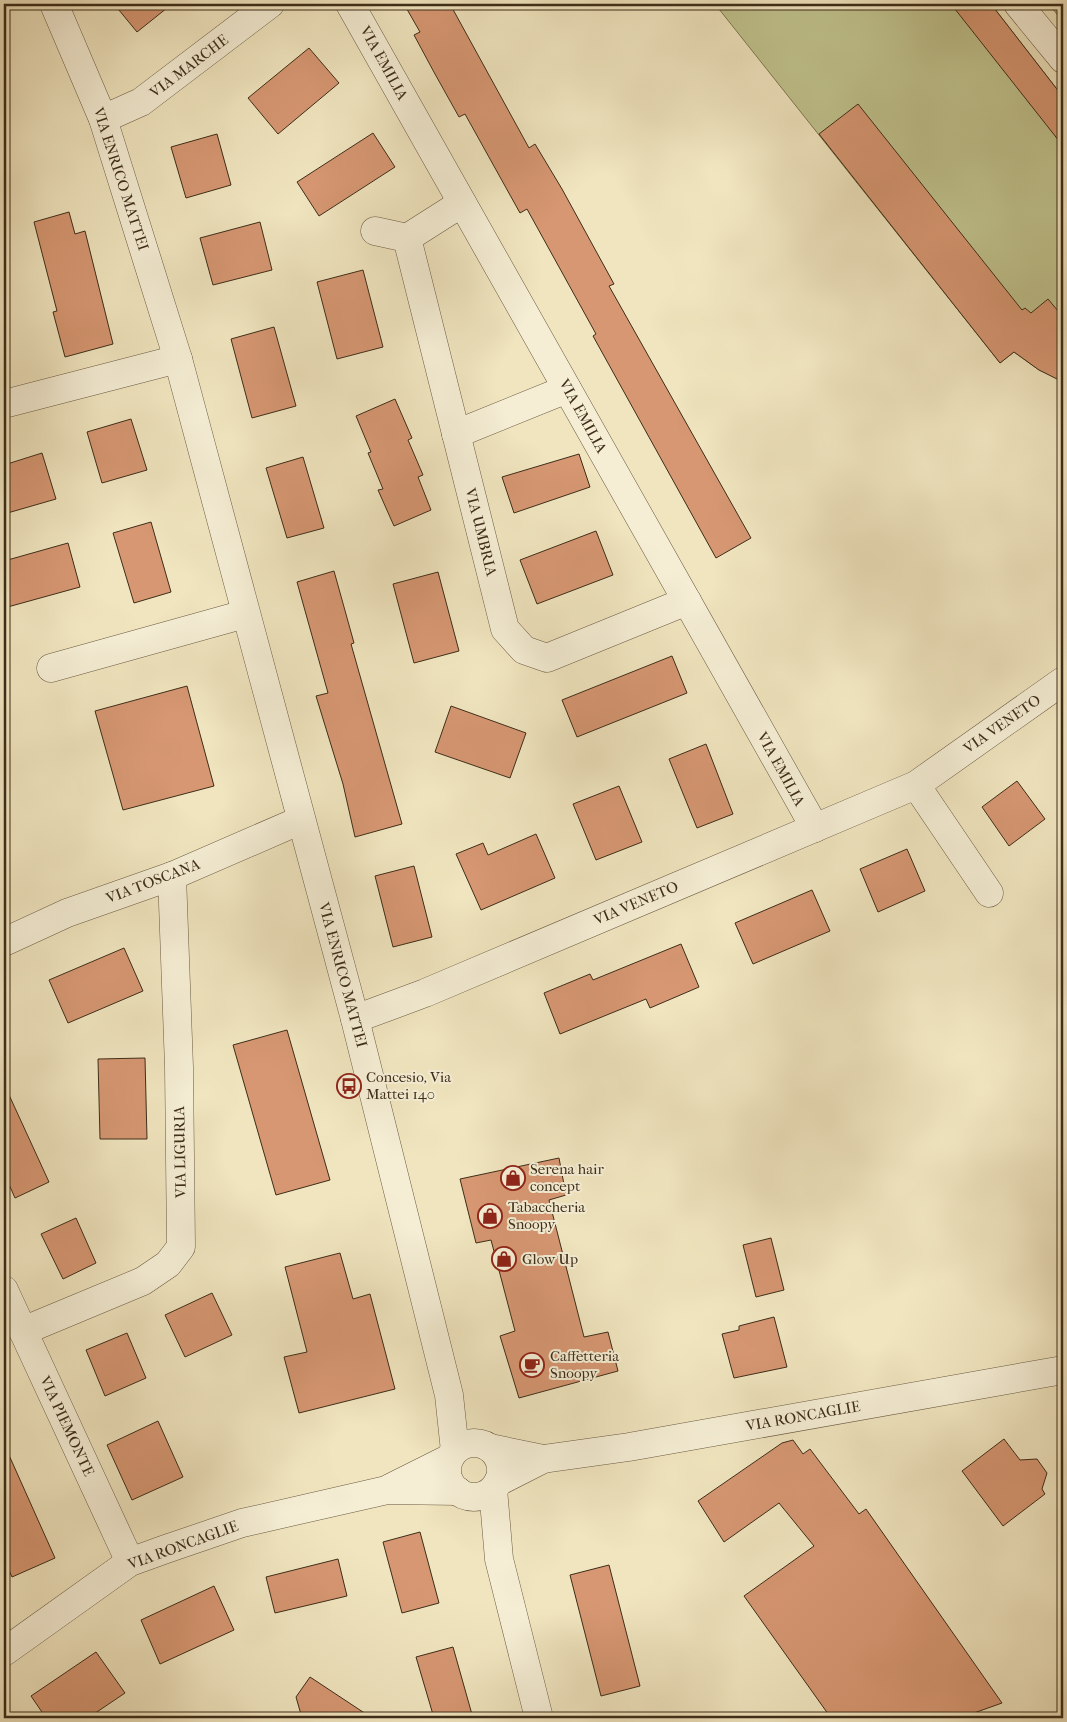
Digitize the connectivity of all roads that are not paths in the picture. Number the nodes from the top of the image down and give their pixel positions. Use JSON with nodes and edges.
{"nodes":[{"id":1,"x":54,"y":4,"type":"edge"},
{"id":2,"x":270,"y":4,"type":"edge"},
{"id":3,"x":350,"y":4,"type":"edge"},
{"id":4,"x":1018,"y":4,"type":"edge"},
{"id":5,"x":1063,"y":59,"type":"edge"},
{"id":6,"x":103,"y":120,"type":"junction"},
{"id":7,"x":462,"y":203,"type":"junction"},
{"id":8,"x":375,"y":231,"type":"dead end"},
{"id":9,"x":407,"y":238,"type":"junction"},
{"id":10,"x":178,"y":359,"type":"junction"},
{"id":11,"x":567,"y":389,"type":"junction"},
{"id":12,"x":4,"y":404,"type":"edge"},
{"id":13,"x":456,"y":434,"type":"junction"},
{"id":14,"x":687,"y":601,"type":"junction"},
{"id":15,"x":245,"y":614,"type":"junction"},
{"id":16,"x":51,"y":668,"type":"dead end"},
{"id":17,"x":1063,"y":681,"type":"edge"},
{"id":18,"x":916,"y":785,"type":"junction"},
{"id":19,"x":301,"y":820,"type":"junction"},
{"id":20,"x":815,"y":828,"type":"junction"},
{"id":21,"x":172,"y":876,"type":"junction"},
{"id":22,"x":989,"y":893,"type":"dead end"},
{"id":23,"x":4,"y":942,"type":"edge"},
{"id":24,"x":355,"y":1019,"type":"junction"},
{"id":25,"x":4,"y":1290,"type":"edge"},
{"id":26,"x":23,"y":1331,"type":"junction"},
{"id":27,"x":1063,"y":1370,"type":"edge"},
{"id":28,"x":474,"y":1470,"type":"junction"},
{"id":29,"x":130,"y":1562,"type":"junction"},
{"id":30,"x":4,"y":1652,"type":"edge"},
{"id":31,"x":539,"y":1718,"type":"edge"}],
"edges":[{"from":1,"to":6,"type":"street","name":"VIA ENRICO MATTEI"},
{"from":2,"to":6,"type":"street","name":"VIA MARCHE"},
{"from":3,"to":7,"type":"street","name":"VIA EMILIA"},
{"from":4,"to":5,"type":"street"},
{"from":6,"to":10,"type":"street","name":"VIA ENRICO MATTEI"},
{"from":7,"to":9,"type":"street"},
{"from":7,"to":11,"type":"street","name":"VIA EMILIA"},
{"from":8,"to":9,"type":"street"},
{"from":9,"to":13,"type":"street","name":"VIA UMBRIA"},
{"from":10,"to":12,"type":"street"},
{"from":10,"to":15,"type":"street","name":"VIA ENRICO MATTEI"},
{"from":11,"to":13,"type":"street"},
{"from":11,"to":14,"type":"street","name":"VIA EMILIA"},
{"from":13,"to":14,"type":"street","name":"VIA UMBRIA"},
{"from":14,"to":20,"type":"street","name":"VIA EMILIA"},
{"from":15,"to":16,"type":"street"},
{"from":15,"to":19,"type":"street","name":"VIA ENRICO MATTEI"},
{"from":17,"to":18,"type":"street","name":"VIA VENETO"},
{"from":18,"to":20,"type":"street","name":"VIA VENETO"},
{"from":18,"to":22,"type":"street"},
{"from":19,"to":21,"type":"street","name":"VIA TOSCANA"},
{"from":19,"to":24,"type":"street","name":"VIA ENRICO MATTEI"},
{"from":20,"to":24,"type":"street","name":"VIA VENETO"},
{"from":21,"to":23,"type":"street","name":"VIA TOSCANA"},
{"from":21,"to":26,"type":"street","name":"VIA LIGURIA"},
{"from":24,"to":28,"type":"street","name":"VIA ENRICO MATTEI"},
{"from":25,"to":26,"type":"street","name":"VIA PIEMONTE"},
{"from":26,"to":29,"type":"street","name":"VIA PIEMONTE"},
{"from":27,"to":28,"type":"street","name":"VIA RONCAGLIE"},
{"from":28,"to":29,"type":"street","name":"VIA RONCAGLIE"},
{"from":28,"to":31,"type":"street"},
{"from":29,"to":30,"type":"street","name":"VIA RONCAGLIE"}]}
